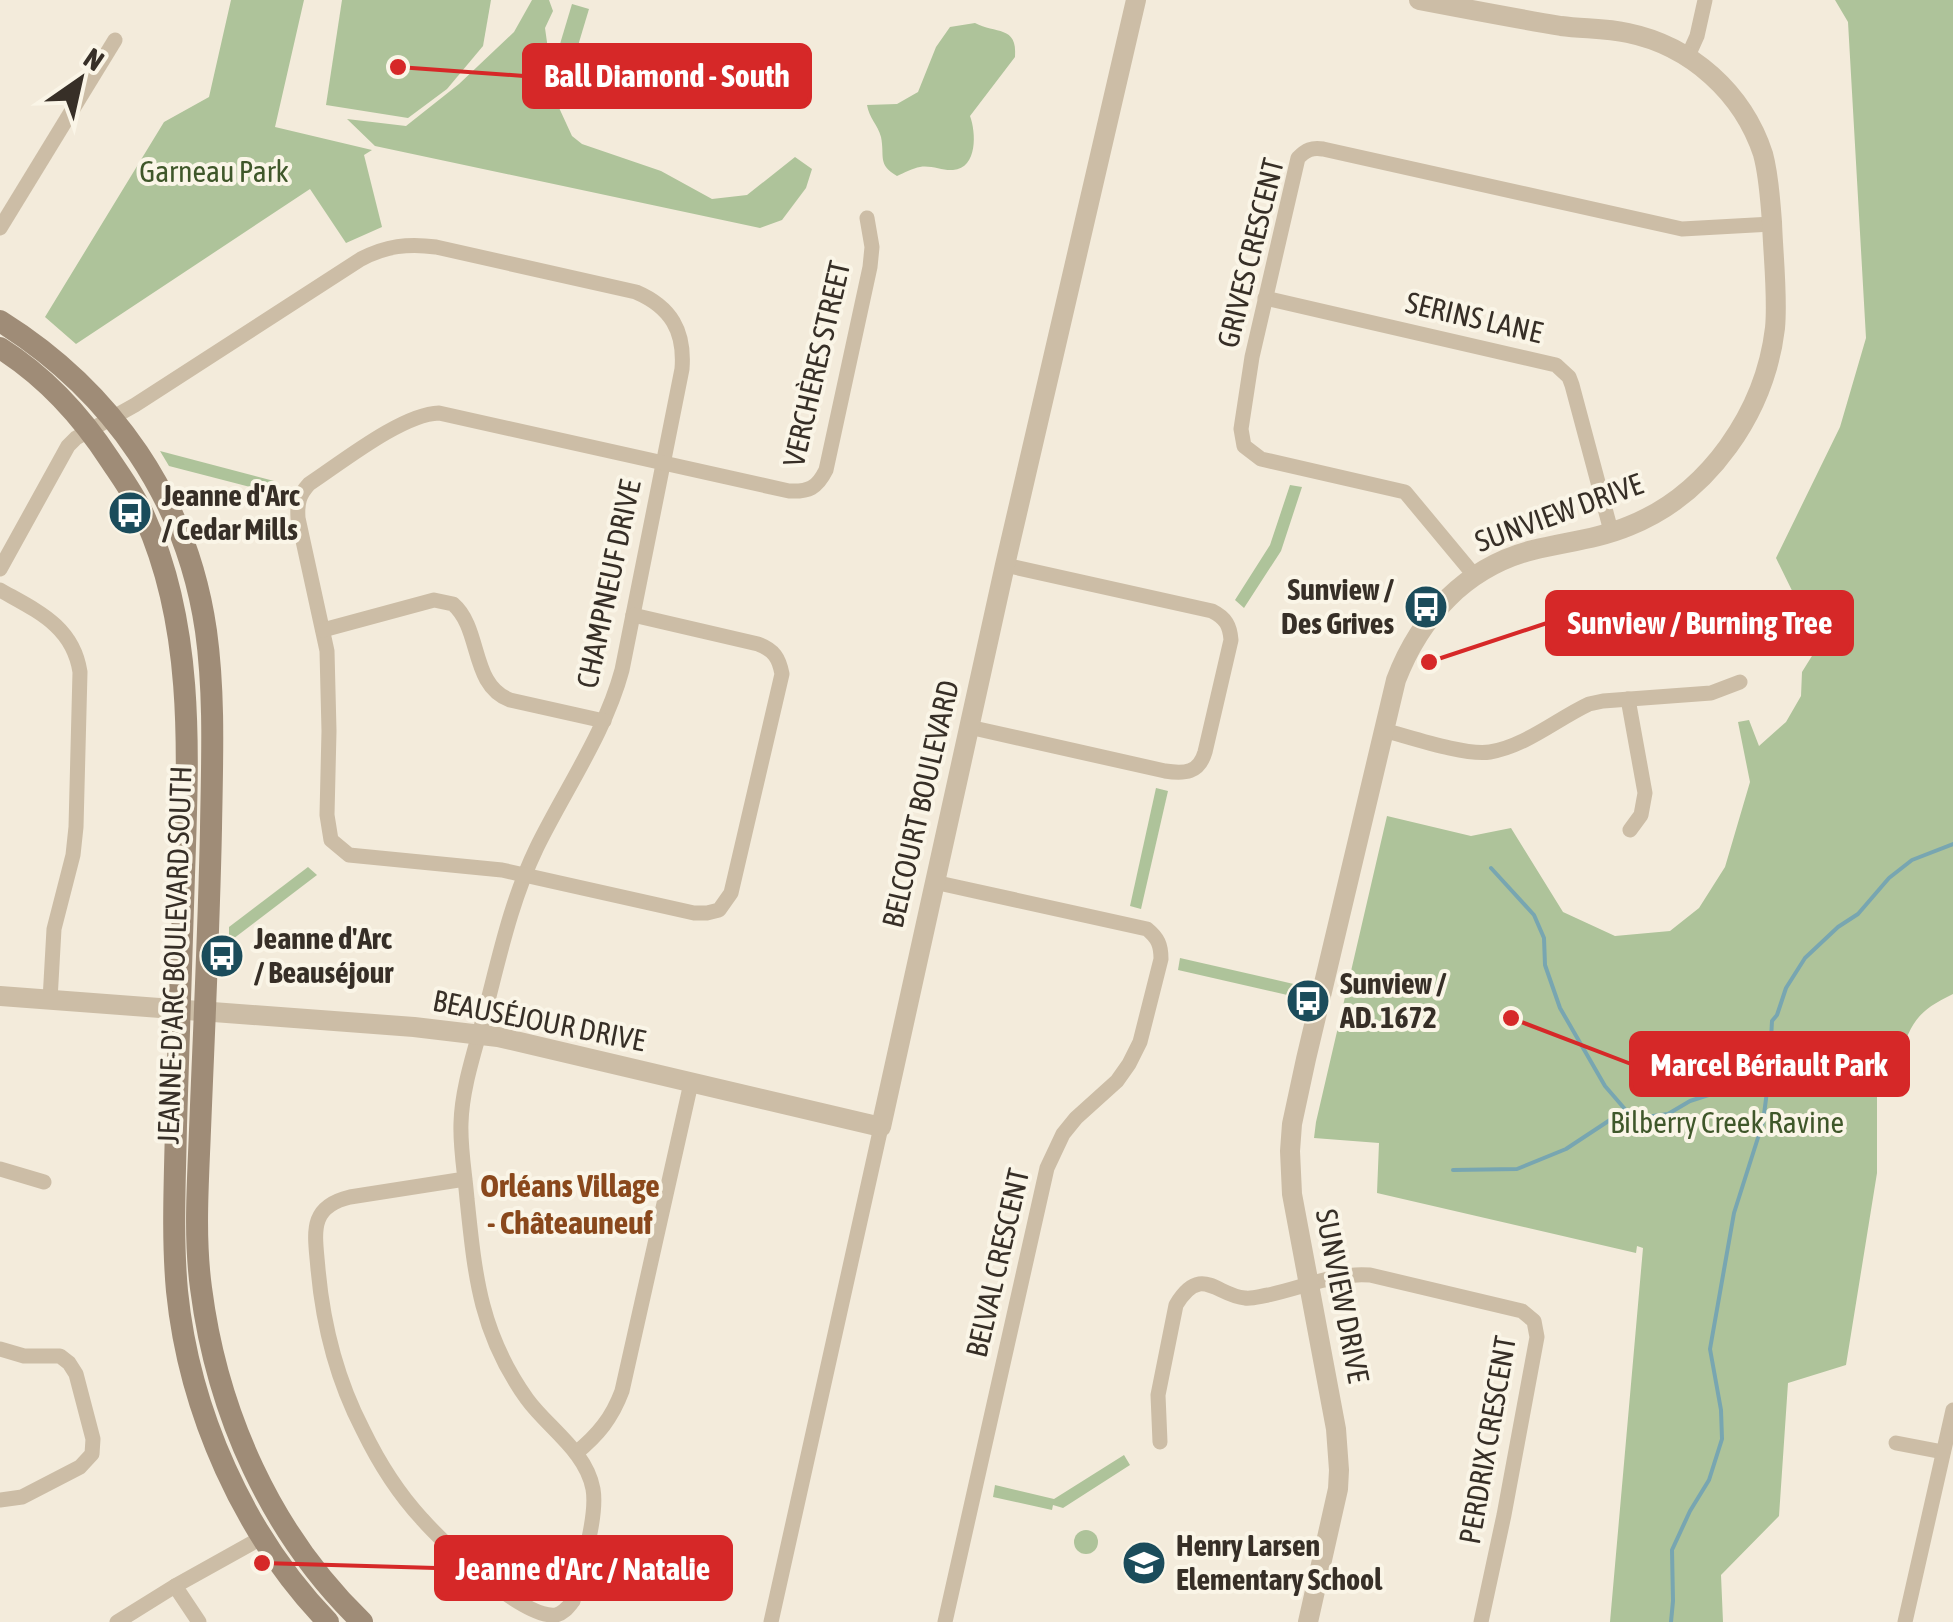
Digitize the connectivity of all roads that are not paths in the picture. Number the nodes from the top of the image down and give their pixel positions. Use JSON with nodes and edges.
{"nodes":[{"id":1,"x":1136,"y":0,"type":"edge"},
{"id":2,"x":1705,"y":0,"type":"edge"},
{"id":3,"x":1432,"y":1,"type":"edge"},
{"id":4,"x":115,"y":40,"type":"dead end"},
{"id":5,"x":1688,"y":56,"type":"junction"},
{"id":6,"x":7,"y":202,"type":"edge"},
{"id":7,"x":867,"y":218,"type":"dead end"},
{"id":8,"x":1772,"y":224,"type":"junction"},
{"id":9,"x":0,"y":228,"type":"edge"},
{"id":10,"x":1265,"y":298,"type":"junction"},
{"id":11,"x":0,"y":321,"type":"edge"},
{"id":12,"x":0,"y":348,"type":"edge"},
{"id":13,"x":113,"y":417,"type":"junction"},
{"id":14,"x":90,"y":429,"type":"junction"},
{"id":15,"x":663,"y":464,"type":"junction"},
{"id":16,"x":1611,"y":531,"type":"junction"},
{"id":17,"x":1005,"y":565,"type":"junction"},
{"id":18,"x":0,"y":570,"type":"edge"},
{"id":19,"x":1474,"y":575,"type":"junction"},
{"id":20,"x":0,"y":590,"type":"edge"},
{"id":21,"x":633,"y":614,"type":"junction"},
{"id":22,"x":323,"y":630,"type":"junction"},
{"id":23,"x":1740,"y":682,"type":"dead end"},
{"id":24,"x":1628,"y":699,"type":"junction"},
{"id":25,"x":604,"y":721,"type":"junction"},
{"id":26,"x":968,"y":727,"type":"junction"},
{"id":27,"x":1383,"y":730,"type":"junction"},
{"id":28,"x":1630,"y":830,"type":"dead end"},
{"id":29,"x":524,"y":874,"type":"junction"},
{"id":30,"x":934,"y":882,"type":"junction"},
{"id":31,"x":0,"y":996,"type":"edge"},
{"id":32,"x":50,"y":1000,"type":"junction"},
{"id":33,"x":179,"y":1010,"type":"junction"},
{"id":34,"x":204,"y":1010,"type":"junction"},
{"id":35,"x":479,"y":1034,"type":"junction"},
{"id":36,"x":690,"y":1083,"type":"junction"},
{"id":37,"x":881,"y":1127,"type":"junction"},
{"id":38,"x":0,"y":1169,"type":"edge"},
{"id":39,"x":465,"y":1179,"type":"junction"},
{"id":40,"x":44,"y":1182,"type":"dead end"},
{"id":41,"x":1309,"y":1284,"type":"junction"},
{"id":42,"x":0,"y":1349,"type":"edge"},
{"id":43,"x":1953,"y":1410,"type":"edge"},
{"id":44,"x":1160,"y":1442,"type":"dead end"},
{"id":45,"x":1896,"y":1443,"type":"dead end"},
{"id":46,"x":1943,"y":1452,"type":"junction"},
{"id":47,"x":576,"y":1453,"type":"junction"},
{"id":48,"x":0,"y":1500,"type":"edge"},
{"id":49,"x":263,"y":1537,"type":"junction"},
{"id":50,"x":175,"y":1586,"type":"junction"},
{"id":51,"x":116,"y":1622,"type":"edge"},
{"id":52,"x":199,"y":1622,"type":"edge"},
{"id":53,"x":328,"y":1622,"type":"edge"},
{"id":54,"x":362,"y":1622,"type":"edge"},
{"id":55,"x":771,"y":1622,"type":"edge"},
{"id":56,"x":945,"y":1622,"type":"edge"},
{"id":57,"x":1308,"y":1622,"type":"edge"},
{"id":58,"x":1480,"y":1622,"type":"edge"},
{"id":59,"x":1905,"y":1622,"type":"edge"}],
"edges":[{"from":1,"to":17,"type":"street","name":"BELCOURT BOULEVARD"},
{"from":2,"to":5,"type":"street"},
{"from":3,"to":5,"type":"street","name":"SUNVIEW DRIVE"},
{"from":4,"to":6,"type":"street"},
{"from":5,"to":8,"type":"street","name":"SUNVIEW DRIVE"},
{"from":6,"to":9,"type":"street"},
{"from":7,"to":15,"type":"street","name":"VERCHÈRES STREET"},
{"from":8,"to":10,"type":"street","name":"GRIVES CRESCENT"},
{"from":8,"to":16,"type":"street","name":"SUNVIEW DRIVE"},
{"from":10,"to":16,"type":"street","name":"SERINS LANE"},
{"from":10,"to":19,"type":"street","name":"GRIVES CRESCENT"},
{"from":11,"to":13,"type":"main road","name":"JEANNE-D'ARC BOULEVARD SOUTH"},
{"from":12,"to":14,"type":"main road","name":"JEANNE-D'ARC BOULEVARD SOUTH"},
{"from":13,"to":14,"type":"street","name":"CHAMPNEUF DRIVE"},
{"from":13,"to":15,"type":"street","name":"CHAMPNEUF DRIVE"},
{"from":13,"to":34,"type":"main road","name":"JEANNE-D'ARC BOULEVARD SOUTH"},
{"from":14,"to":18,"type":"street"},
{"from":14,"to":33,"type":"main road","name":"JEANNE-D'ARC BOULEVARD SOUTH"},
{"from":15,"to":21,"type":"street","name":"CHAMPNEUF DRIVE"},
{"from":15,"to":22,"type":"street"},
{"from":16,"to":19,"type":"street","name":"SUNVIEW DRIVE"},
{"from":17,"to":26,"type":"street","name":"BELCOURT BOULEVARD"},
{"from":17,"to":26,"type":"street"},
{"from":19,"to":27,"type":"street","name":"SUNVIEW DRIVE"},
{"from":20,"to":32,"type":"street"},
{"from":21,"to":25,"type":"street","name":"CHAMPNEUF DRIVE"},
{"from":21,"to":29,"type":"street"},
{"from":22,"to":25,"type":"street"},
{"from":22,"to":29,"type":"street"},
{"from":23,"to":24,"type":"street"},
{"from":24,"to":27,"type":"street"},
{"from":24,"to":28,"type":"street"},
{"from":25,"to":29,"type":"street","name":"CHAMPNEUF DRIVE"},
{"from":26,"to":30,"type":"street","name":"BELCOURT BOULEVARD"},
{"from":27,"to":41,"type":"street","name":"SUNVIEW DRIVE"},
{"from":29,"to":35,"type":"street","name":"CHAMPNEUF DRIVE"},
{"from":30,"to":37,"type":"street","name":"BELCOURT BOULEVARD"},
{"from":30,"to":56,"type":"street","name":"BELVAL CRESCENT"},
{"from":31,"to":32,"type":"street","name":"BEAUSÉJOUR DRIVE"},
{"from":32,"to":33,"type":"street","name":"BEAUSÉJOUR DRIVE"},
{"from":33,"to":34,"type":"street","name":"BEAUSÉJOUR DRIVE"},
{"from":33,"to":49,"type":"main road","name":"JEANNE-D'ARC BOULEVARD SOUTH"},
{"from":34,"to":35,"type":"street","name":"BEAUSÉJOUR DRIVE"},
{"from":34,"to":54,"type":"main road","name":"JEANNE-D'ARC BOULEVARD SOUTH"},
{"from":35,"to":36,"type":"street","name":"BEAUSÉJOUR DRIVE"},
{"from":35,"to":39,"type":"street","name":"CHAMPNEUF DRIVE"},
{"from":36,"to":37,"type":"street","name":"BEAUSÉJOUR DRIVE"},
{"from":36,"to":47,"type":"street"},
{"from":37,"to":55,"type":"street","name":"BELCOURT BOULEVARD"},
{"from":38,"to":40,"type":"street"},
{"from":39,"to":47,"type":"street","name":"CHAMPNEUF DRIVE"},
{"from":39,"to":47,"type":"street","name":"CHAMPNEUF DRIVE"},
{"from":41,"to":44,"type":"street"},
{"from":41,"to":57,"type":"street","name":"SUNVIEW DRIVE"},
{"from":41,"to":58,"type":"street","name":"PERDRIX CRESCENT"},
{"from":42,"to":48,"type":"street"},
{"from":43,"to":46,"type":"street"},
{"from":45,"to":46,"type":"street"},
{"from":46,"to":59,"type":"street"},
{"from":49,"to":50,"type":"street"},
{"from":49,"to":53,"type":"main road","name":"JEANNE-D'ARC BOULEVARD SOUTH"},
{"from":50,"to":51,"type":"street"},
{"from":50,"to":52,"type":"street"}]}
